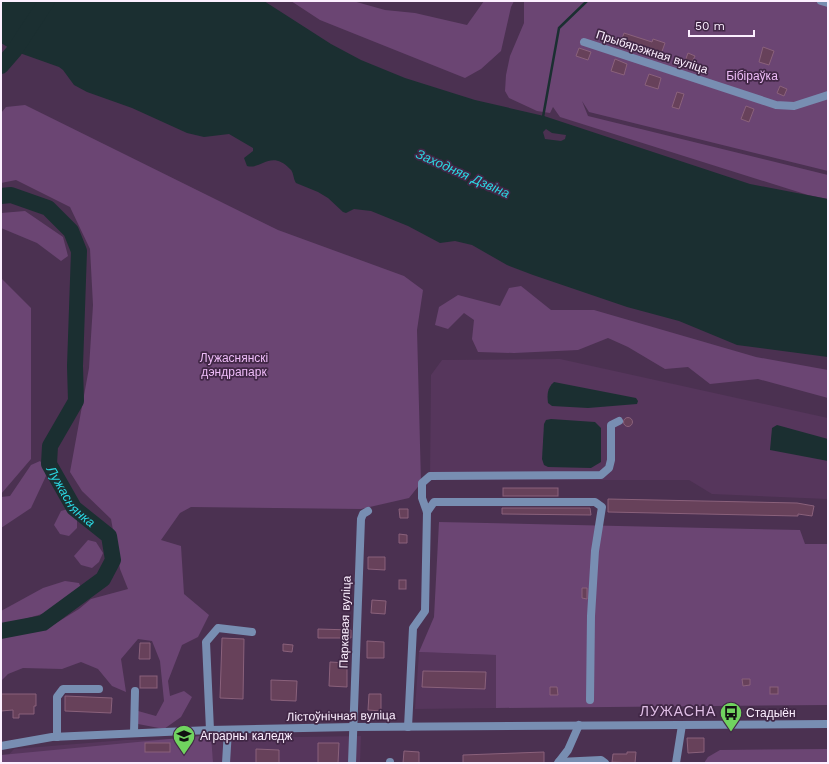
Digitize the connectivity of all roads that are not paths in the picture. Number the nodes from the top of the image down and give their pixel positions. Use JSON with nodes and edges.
{"nodes":[{"id":1,"x":821,"y":1,"type":"edge"},
{"id":2,"x":828,"y":3,"type":"edge"},
{"id":3,"x":584,"y":42,"type":"dead end"},
{"id":4,"x":828,"y":95,"type":"edge"},
{"id":5,"x":620,"y":421,"type":"dead end"},
{"id":6,"x":368,"y":511,"type":"dead end"},
{"id":7,"x":427,"y":512,"type":"junction"},
{"id":8,"x":252,"y":632,"type":"dead end"},
{"id":9,"x":99,"y":689,"type":"dead end"},
{"id":10,"x":135,"y":691,"type":"dead end"},
{"id":11,"x":590,"y":700,"type":"dead end"},
{"id":12,"x":828,"y":724,"type":"edge"},
{"id":13,"x":580,"y":725,"type":"junction"},
{"id":14,"x":682,"y":725,"type":"junction"},
{"id":15,"x":353,"y":726,"type":"junction"},
{"id":16,"x":408,"y":727,"type":"junction"},
{"id":17,"x":210,"y":730,"type":"junction"},
{"id":18,"x":228,"y":730,"type":"junction"},
{"id":19,"x":134,"y":733,"type":"junction"},
{"id":20,"x":57,"y":737,"type":"junction"},
{"id":21,"x":1,"y":746,"type":"edge"},
{"id":22,"x":559,"y":762,"type":"edge"},
{"id":23,"x":226,"y":763,"type":"edge"},
{"id":24,"x":352,"y":763,"type":"edge"},
{"id":25,"x":605,"y":763,"type":"edge"},
{"id":26,"x":676,"y":763,"type":"edge"}],
"edges":[{"from":1,"to":2,"type":"street"},
{"from":3,"to":4,"type":"street","name":"Прыбярэжная вуліца"},
{"from":5,"to":7,"type":"street"},
{"from":6,"to":15,"type":"street","name":"Паркавая вуліца"},
{"from":7,"to":11,"type":"street"},
{"from":7,"to":16,"type":"street"},
{"from":8,"to":17,"type":"street"},
{"from":9,"to":20,"type":"street"},
{"from":10,"to":19,"type":"street"},
{"from":12,"to":14,"type":"street","name":"Лістоўнічная вуліца"},
{"from":13,"to":14,"type":"street","name":"Лістоўнічная вуліца"},
{"from":13,"to":16,"type":"street","name":"Лістоўнічная вуліца"},
{"from":13,"to":22,"type":"street"},
{"from":14,"to":26,"type":"street"},
{"from":15,"to":16,"type":"street","name":"Лістоўнічная вуліца"},
{"from":15,"to":18,"type":"street","name":"Лістоўнічная вуліца"},
{"from":15,"to":24,"type":"street","name":"Паркавая вуліца"},
{"from":17,"to":18,"type":"street","name":"Лістоўнічная вуліца"},
{"from":17,"to":19,"type":"street","name":"Лістоўнічная вуліца"},
{"from":18,"to":23,"type":"street"},
{"from":19,"to":20,"type":"street","name":"Лістоўнічная вуліца"},
{"from":20,"to":21,"type":"street","name":"Лістоўнічная вуліца"},
{"from":22,"to":25,"type":"street"}]}
